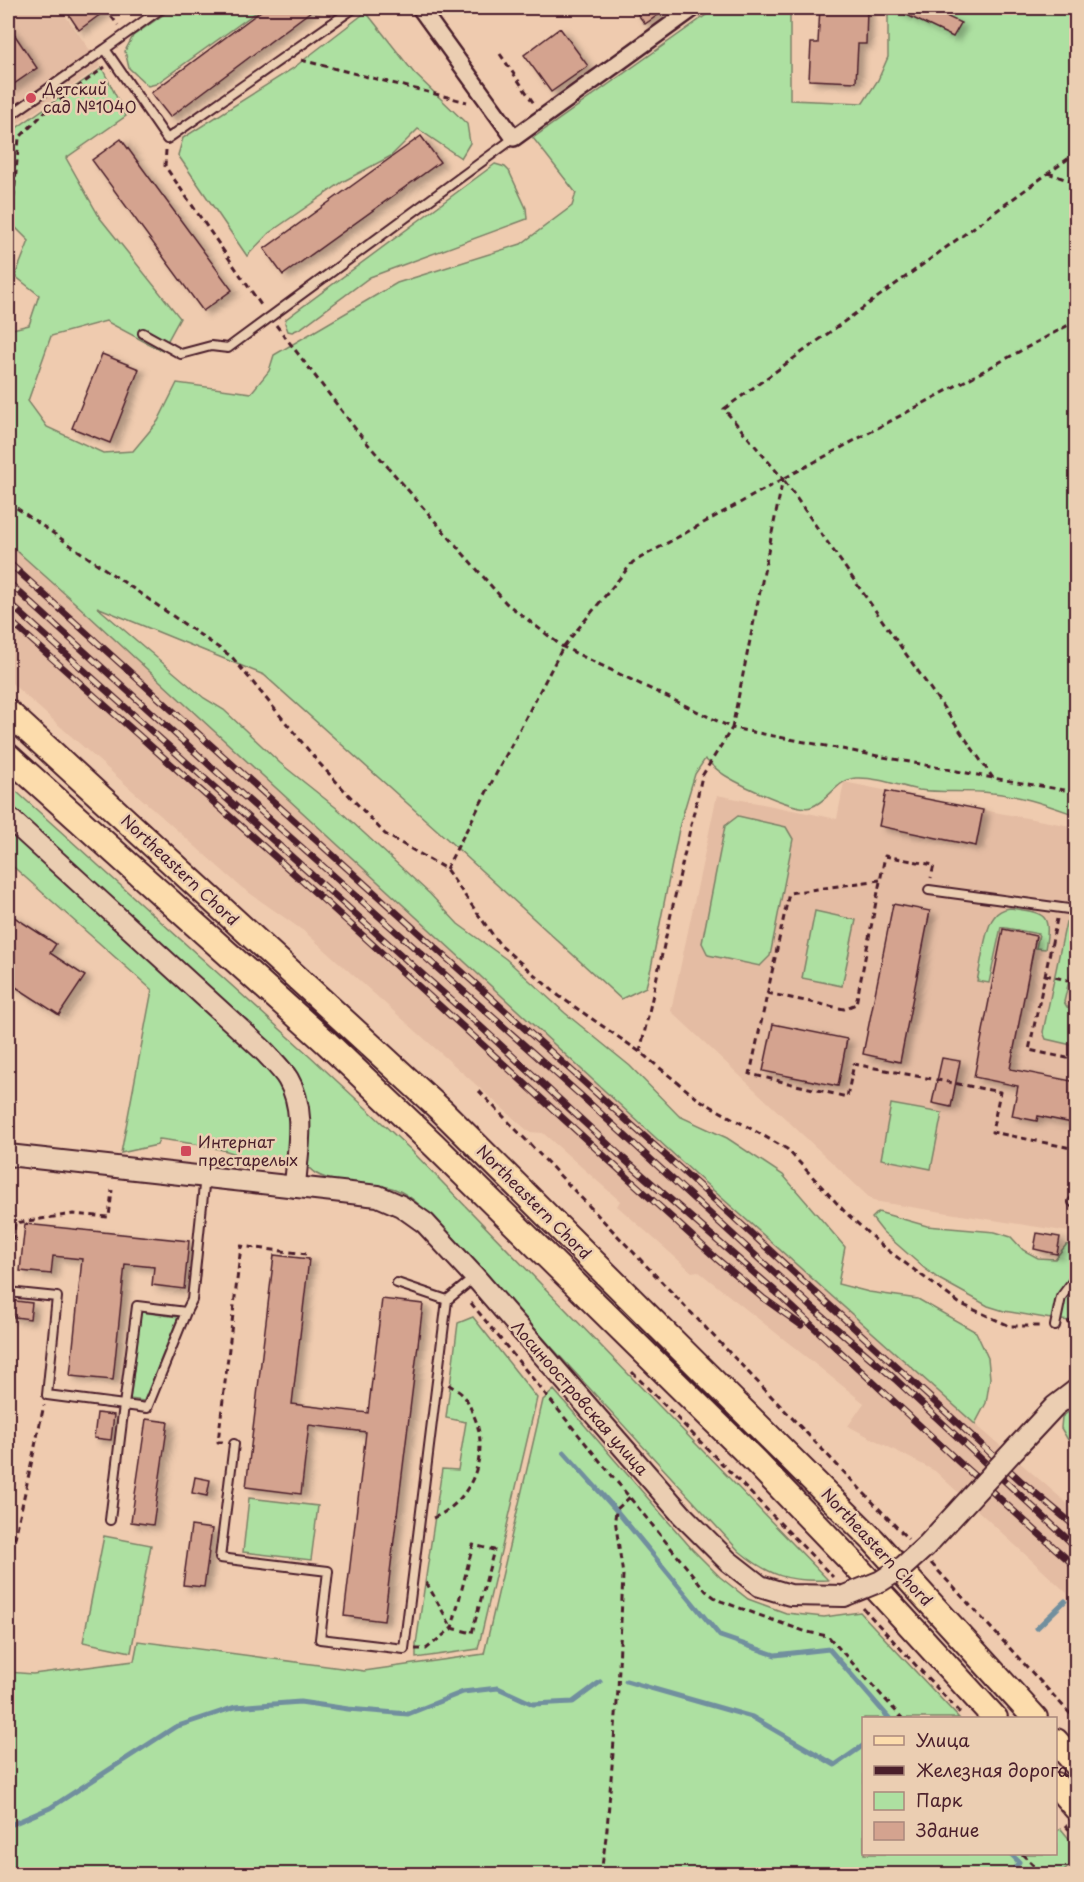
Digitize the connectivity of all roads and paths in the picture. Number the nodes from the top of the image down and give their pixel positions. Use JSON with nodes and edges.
{"nodes":[{"id":1,"x":105,"y":8,"type":"edge"},
{"id":2,"x":162,"y":8,"type":"edge"},
{"id":3,"x":354,"y":8,"type":"edge"},
{"id":4,"x":420,"y":8,"type":"edge"},
{"id":5,"x":694,"y":8,"type":"edge"},
{"id":6,"x":124,"y":34,"type":"junction"},
{"id":7,"x":105,"y":48,"type":"junction"},
{"id":8,"x":500,"y":54,"type":"dead end"},
{"id":9,"x":285,"y":56,"type":"junction"},
{"id":10,"x":114,"y":61,"type":"junction"},
{"id":11,"x":467,"y":102,"type":"dead end"},
{"id":12,"x":8,"y":117,"type":"edge"},
{"id":13,"x":543,"y":117,"type":"junction"},
{"id":14,"x":514,"y":138,"type":"junction"},
{"id":15,"x":167,"y":139,"type":"junction"},
{"id":16,"x":1077,"y":153,"type":"edge"},
{"id":17,"x":1048,"y":173,"type":"junction"},
{"id":18,"x":1077,"y":183,"type":"edge"},
{"id":19,"x":11,"y":229,"type":"dead end"},
{"id":20,"x":270,"y":318,"type":"junction"},
{"id":21,"x":1077,"y":321,"type":"edge"},
{"id":22,"x":143,"y":333,"type":"dead end"},
{"id":23,"x":783,"y":479,"type":"junction"},
{"id":24,"x":8,"y":502,"type":"edge"},
{"id":25,"x":563,"y":647,"type":"junction"},
{"id":26,"x":8,"y":712,"type":"edge"},
{"id":27,"x":732,"y":728,"type":"junction"},
{"id":28,"x":8,"y":756,"type":"edge"},
{"id":29,"x":993,"y":778,"type":"junction"},
{"id":30,"x":1077,"y":792,"type":"edge"},
{"id":31,"x":8,"y":817,"type":"edge"},
{"id":32,"x":446,"y":869,"type":"junction"},
{"id":33,"x":880,"y":880,"type":"junction"},
{"id":34,"x":929,"y":890,"type":"joint"},
{"id":35,"x":1059,"y":908,"type":"junction"},
{"id":36,"x":1077,"y":910,"type":"edge"},
{"id":37,"x":1045,"y":975,"type":"junction"},
{"id":38,"x":1077,"y":982,"type":"edge"},
{"id":39,"x":768,"y":993,"type":"junction"},
{"id":40,"x":640,"y":1052,"type":"junction"},
{"id":41,"x":1077,"y":1060,"type":"edge"},
{"id":42,"x":479,"y":1091,"type":"dead end"},
{"id":43,"x":1077,"y":1149,"type":"edge"},
{"id":44,"x":8,"y":1155,"type":"edge"},
{"id":45,"x":205,"y":1176,"type":"junction"},
{"id":46,"x":295,"y":1187,"type":"junction"},
{"id":47,"x":112,"y":1190,"type":"dead end"},
{"id":48,"x":306,"y":1254,"type":"dead end"},
{"id":49,"x":475,"y":1277,"type":"junction"},
{"id":50,"x":1077,"y":1277,"type":"edge"},
{"id":51,"x":397,"y":1283,"type":"dead end"},
{"id":52,"x":8,"y":1286,"type":"edge"},
{"id":53,"x":8,"y":1292,"type":"edge"},
{"id":54,"x":447,"y":1300,"type":"junction"},
{"id":55,"x":186,"y":1312,"type":"junction"},
{"id":56,"x":1077,"y":1320,"type":"edge"},
{"id":57,"x":1054,"y":1326,"type":"junction"},
{"id":58,"x":630,"y":1369,"type":"dead end"},
{"id":59,"x":437,"y":1375,"type":"junction"},
{"id":60,"x":1077,"y":1390,"type":"edge"},
{"id":61,"x":46,"y":1395,"type":"junction"},
{"id":62,"x":124,"y":1405,"type":"junction"},
{"id":63,"x":234,"y":1444,"type":"joint"},
{"id":64,"x":630,"y":1497,"type":"dead end"},
{"id":65,"x":110,"y":1520,"type":"dead end"},
{"id":66,"x":419,"y":1523,"type":"junction"},
{"id":67,"x":911,"y":1542,"type":"dead end"},
{"id":68,"x":927,"y":1559,"type":"dead end"},
{"id":69,"x":415,"y":1562,"type":"junction"},
{"id":70,"x":8,"y":1570,"type":"edge"},
{"id":71,"x":841,"y":1589,"type":"junction"},
{"id":72,"x":861,"y":1606,"type":"dead end"},
{"id":73,"x":452,"y":1628,"type":"junction"},
{"id":74,"x":404,"y":1649,"type":"junction"},
{"id":75,"x":963,"y":1717,"type":"edge"},
{"id":76,"x":993,"y":1717,"type":"edge"},
{"id":77,"x":1033,"y":1717,"type":"edge"},
{"id":78,"x":1077,"y":1720,"type":"edge"},
{"id":79,"x":1057,"y":1742,"type":"edge"},
{"id":80,"x":1077,"y":1764,"type":"edge"},
{"id":81,"x":1057,"y":1786,"type":"edge"},
{"id":82,"x":1077,"y":1808,"type":"edge"},
{"id":83,"x":1023,"y":1855,"type":"edge"},
{"id":84,"x":601,"y":1875,"type":"edge"},
{"id":85,"x":1034,"y":1875,"type":"edge"}],
"edges":[{"from":1,"to":6,"type":"path"},
{"from":2,"to":6,"type":"lane"},
{"from":3,"to":9,"type":"lane"},
{"from":4,"to":14,"type":"street"},
{"from":5,"to":13,"type":"street"},
{"from":6,"to":7,"type":"lane"},
{"from":7,"to":10,"type":"lane"},
{"from":7,"to":12,"type":"lane"},
{"from":8,"to":13,"type":"path"},
{"from":9,"to":11,"type":"path"},
{"from":9,"to":15,"type":"lane"},
{"from":10,"to":15,"type":"lane"},
{"from":10,"to":19,"type":"path"},
{"from":13,"to":14,"type":"street"},
{"from":14,"to":20,"type":"lane"},
{"from":15,"to":20,"type":"path"},
{"from":16,"to":17,"type":"path"},
{"from":17,"to":18,"type":"path"},
{"from":17,"to":23,"type":"path"},
{"from":20,"to":22,"type":"lane"},
{"from":20,"to":25,"type":"path"},
{"from":21,"to":23,"type":"path"},
{"from":23,"to":25,"type":"path"},
{"from":23,"to":27,"type":"path"},
{"from":23,"to":29,"type":"path"},
{"from":24,"to":32,"type":"path"},
{"from":25,"to":27,"type":"path"},
{"from":25,"to":32,"type":"path"},
{"from":26,"to":77,"type":"main road","name":"Northeastern Chord"},
{"from":27,"to":29,"type":"path"},
{"from":27,"to":40,"type":"path"},
{"from":28,"to":76,"type":"main road","name":"Northeastern Chord"},
{"from":29,"to":30,"type":"path"},
{"from":31,"to":46,"type":"street"},
{"from":32,"to":40,"type":"path"},
{"from":33,"to":34,"type":"path"},
{"from":33,"to":39,"type":"path"},
{"from":33,"to":39,"type":"path"},
{"from":34,"to":35,"type":"lane"},
{"from":35,"to":36,"type":"lane"},
{"from":35,"to":37,"type":"path"},
{"from":37,"to":38,"type":"path"},
{"from":37,"to":41,"type":"path"},
{"from":39,"to":43,"type":"path"},
{"from":40,"to":57,"type":"path"},
{"from":42,"to":67,"type":"path"},
{"from":44,"to":45,"type":"street","name":"Лосиноостровская улица"},
{"from":45,"to":46,"type":"street","name":"Лосиноостровская улица"},
{"from":45,"to":55,"type":"lane"},
{"from":46,"to":49,"type":"street","name":"Лосиноостровская улица"},
{"from":47,"to":52,"type":"path"},
{"from":48,"to":63,"type":"path"},
{"from":49,"to":54,"type":"lane"},
{"from":49,"to":71,"type":"street","name":"Лосиноостровская улица"},
{"from":50,"to":57,"type":"lane"},
{"from":51,"to":54,"type":"lane"},
{"from":53,"to":61,"type":"lane"},
{"from":54,"to":59,"type":"lane"},
{"from":55,"to":62,"type":"lane"},
{"from":55,"to":62,"type":"lane"},
{"from":56,"to":57,"type":"path"},
{"from":58,"to":71,"type":"path"},
{"from":59,"to":66,"type":"lane"},
{"from":59,"to":66,"type":"path"},
{"from":60,"to":71,"type":"street","name":"Лосиноостровская улица","bridge":true},
{"from":61,"to":62,"type":"lane"},
{"from":61,"to":70,"type":"path"},
{"from":62,"to":65,"type":"lane"},
{"from":63,"to":74,"type":"lane"},
{"from":64,"to":84,"type":"path"},
{"from":66,"to":69,"type":"lane"},
{"from":68,"to":78,"type":"path"},
{"from":69,"to":73,"type":"path"},
{"from":69,"to":74,"type":"lane"},
{"from":72,"to":75,"type":"path"},
{"from":73,"to":73,"type":"path"},
{"from":73,"to":74,"type":"path"},
{"from":79,"to":80,"type":"main road"},
{"from":81,"to":82,"type":"main road"},
{"from":83,"to":85,"type":"path"}]}
